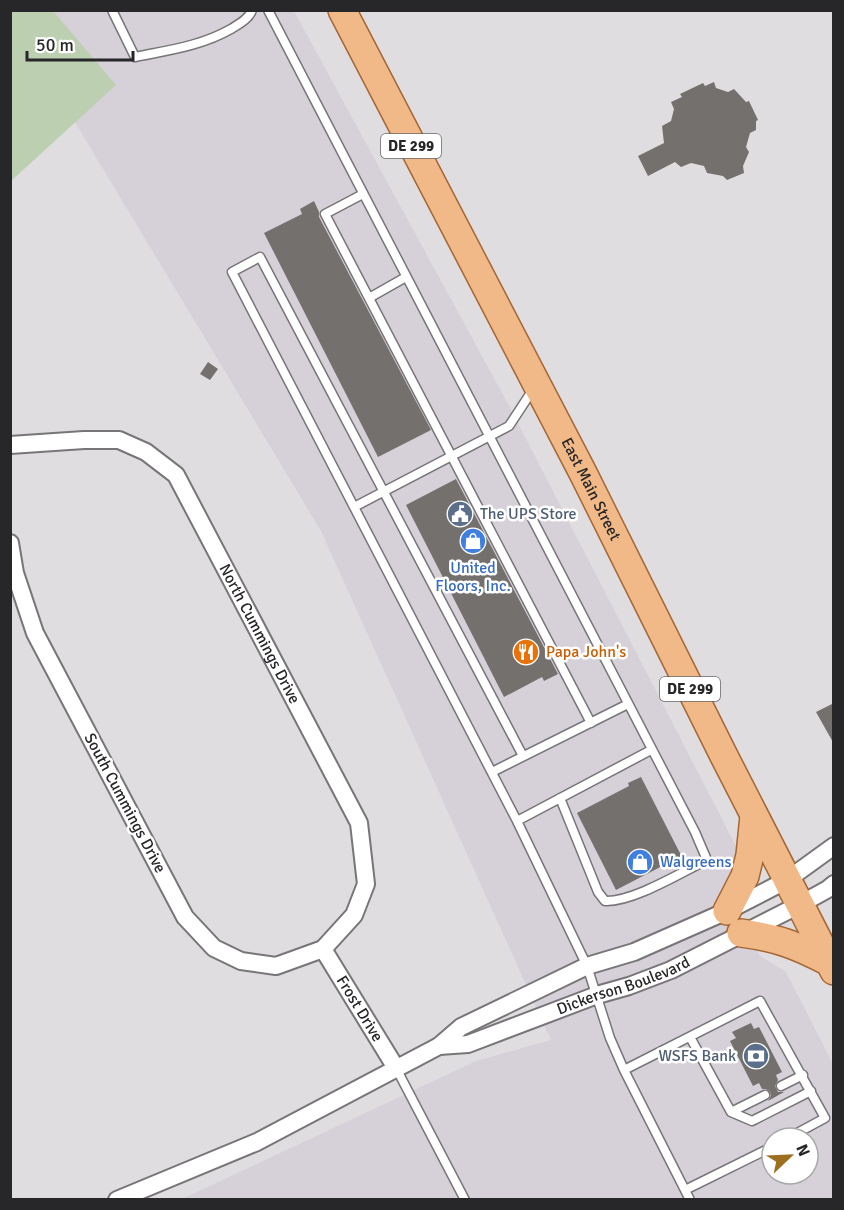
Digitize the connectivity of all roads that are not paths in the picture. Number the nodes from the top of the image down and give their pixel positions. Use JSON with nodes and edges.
{"nodes":[{"id":1,"x":112,"y":10,"type":"edge"},
{"id":2,"x":252,"y":10,"type":"edge"},
{"id":3,"x":268,"y":10,"type":"edge"},
{"id":4,"x":342,"y":10,"type":"edge"},
{"id":5,"x":363,"y":194,"type":"junction"},
{"id":6,"x":406,"y":277,"type":"junction"},
{"id":7,"x":369,"y":298,"type":"junction"},
{"id":8,"x":536,"y":385,"type":"junction"},
{"id":9,"x":490,"y":438,"type":"junction"},
{"id":10,"x":10,"y":445,"type":"edge"},
{"id":11,"x":452,"y":457,"type":"junction"},
{"id":12,"x":384,"y":492,"type":"junction"},
{"id":13,"x":354,"y":507,"type":"junction"},
{"id":14,"x":10,"y":543,"type":"edge"},
{"id":15,"x":627,"y":704,"type":"junction"},
{"id":16,"x":591,"y":723,"type":"junction"},
{"id":17,"x":651,"y":750,"type":"junction"},
{"id":18,"x":523,"y":756,"type":"junction"},
{"id":19,"x":492,"y":772,"type":"junction"},
{"id":20,"x":560,"y":798,"type":"junction"},
{"id":21,"x":754,"y":816,"type":"junction"},
{"id":22,"x":518,"y":821,"type":"junction"},
{"id":23,"x":834,"y":846,"type":"edge"},
{"id":24,"x":787,"y":880,"type":"junction"},
{"id":25,"x":834,"y":884,"type":"edge"},
{"id":26,"x":799,"y":904,"type":"junction"},
{"id":27,"x":734,"y":922,"type":"junction"},
{"id":28,"x":323,"y":949,"type":"junction"},
{"id":29,"x":588,"y":966,"type":"junction"},
{"id":30,"x":831,"y":966,"type":"edge"},
{"id":31,"x":597,"y":995,"type":"junction"},
{"id":32,"x":690,"y":1037,"type":"junction"},
{"id":33,"x":439,"y":1046,"type":"junction"},
{"id":34,"x":396,"y":1068,"type":"junction"},
{"id":35,"x":624,"y":1070,"type":"junction"},
{"id":36,"x":802,"y":1075,"type":"junction"},
{"id":37,"x":781,"y":1086,"type":"dead end"},
{"id":38,"x":811,"y":1091,"type":"junction"},
{"id":39,"x":765,"y":1095,"type":"dead end"},
{"id":40,"x":731,"y":1112,"type":"junction"},
{"id":41,"x":810,"y":1126,"type":"edge"},
{"id":42,"x":760,"y":1153,"type":"edge"},
{"id":43,"x":685,"y":1190,"type":"junction"},
{"id":44,"x":117,"y":1200,"type":"edge"},
{"id":45,"x":465,"y":1200,"type":"edge"},
{"id":46,"x":690,"y":1200,"type":"edge"}],
"edges":[{"from":1,"to":2,"type":"lane"},
{"from":3,"to":5,"type":"lane"},
{"from":4,"to":8,"type":"main road","name":"East Main Street","number":"DE 299"},
{"from":5,"to":6,"type":"lane"},
{"from":5,"to":7,"type":"lane"},
{"from":6,"to":7,"type":"lane"},
{"from":6,"to":9,"type":"lane"},
{"from":7,"to":11,"type":"lane"},
{"from":8,"to":9,"type":"lane"},
{"from":8,"to":21,"type":"main road","name":"East Main Street","number":"DE 299"},
{"from":9,"to":11,"type":"lane"},
{"from":9,"to":15,"type":"lane"},
{"from":10,"to":28,"type":"street","name":"North Cummings Drive"},
{"from":11,"to":12,"type":"lane"},
{"from":11,"to":16,"type":"lane"},
{"from":12,"to":13,"type":"lane"},
{"from":12,"to":13,"type":"lane"},
{"from":12,"to":18,"type":"lane"},
{"from":13,"to":19,"type":"lane"},
{"from":14,"to":28,"type":"street","name":"South Cummings Drive"},
{"from":15,"to":16,"type":"lane"},
{"from":15,"to":17,"type":"lane"},
{"from":16,"to":18,"type":"lane"},
{"from":17,"to":20,"type":"lane"},
{"from":17,"to":20,"type":"lane"},
{"from":18,"to":19,"type":"lane"},
{"from":19,"to":22,"type":"lane"},
{"from":20,"to":22,"type":"lane"},
{"from":21,"to":24,"type":"main road","name":"East Main Street","number":"DE 299"},
{"from":21,"to":27,"type":"main road"},
{"from":22,"to":29,"type":"lane"},
{"from":23,"to":24,"type":"street","name":"Dickerson Boulevard"},
{"from":24,"to":26,"type":"main road","name":"East Main Street","number":"DE 299"},
{"from":24,"to":27,"type":"street","name":"Dickerson Boulevard"},
{"from":25,"to":26,"type":"street","name":"Dickerson Boulevard"},
{"from":26,"to":27,"type":"street","name":"Dickerson Boulevard"},
{"from":26,"to":30,"type":"main road","name":"East Main Street","number":"DE 299"},
{"from":27,"to":29,"type":"street","name":"Dickerson Boulevard"},
{"from":27,"to":30,"type":"main road"},
{"from":27,"to":31,"type":"street","name":"Dickerson Boulevard"},
{"from":28,"to":34,"type":"street","name":"Frost Drive"},
{"from":29,"to":31,"type":"lane"},
{"from":29,"to":33,"type":"street","name":"Dickerson Boulevard"},
{"from":31,"to":33,"type":"street","name":"Dickerson Boulevard"},
{"from":31,"to":35,"type":"lane"},
{"from":32,"to":35,"type":"lane"},
{"from":32,"to":36,"type":"lane"},
{"from":32,"to":40,"type":"lane"},
{"from":33,"to":34,"type":"street","name":"Dickerson Boulevard"},
{"from":34,"to":44,"type":"street","name":"Dickerson Boulevard"},
{"from":34,"to":45,"type":"lane"},
{"from":35,"to":43,"type":"lane"},
{"from":36,"to":37,"type":"lane"},
{"from":36,"to":38,"type":"lane"},
{"from":38,"to":40,"type":"lane"},
{"from":38,"to":41,"type":"lane"},
{"from":39,"to":40,"type":"lane"},
{"from":42,"to":43,"type":"lane"},
{"from":43,"to":46,"type":"lane"}]}
